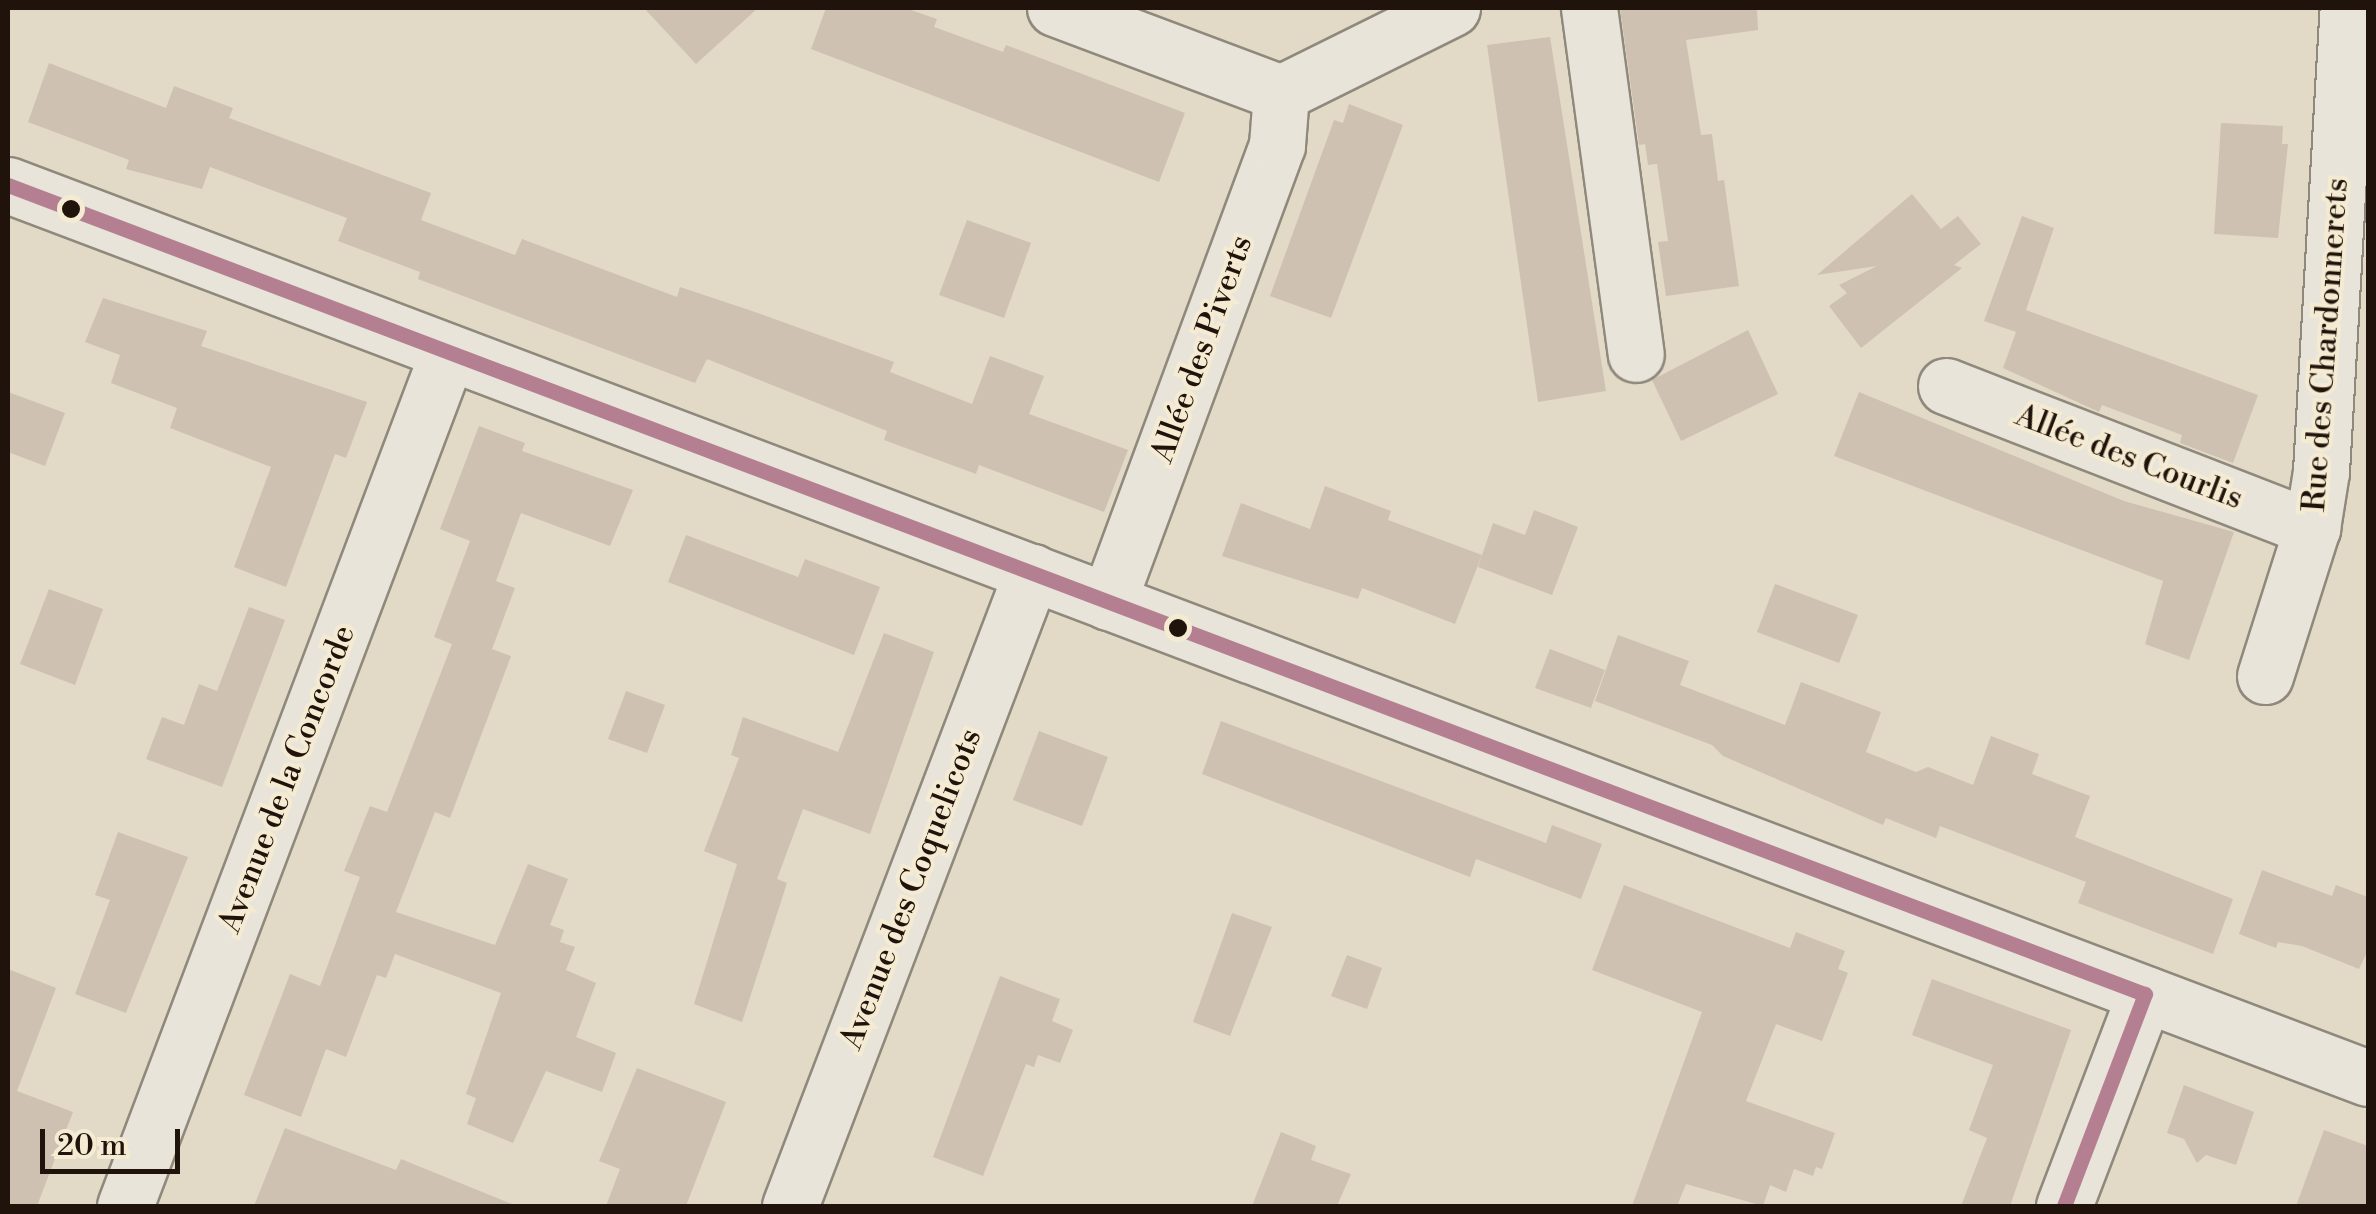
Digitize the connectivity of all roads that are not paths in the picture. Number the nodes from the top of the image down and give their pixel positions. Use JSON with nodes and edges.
{"nodes":[{"id":1,"x":1055,"y":8,"type":"edge"},
{"id":2,"x":1452,"y":8,"type":"edge"},
{"id":3,"x":1589,"y":8,"type":"edge"},
{"id":4,"x":2348,"y":8,"type":"edge"},
{"id":5,"x":1281,"y":93,"type":"junction"},
{"id":6,"x":8,"y":185,"type":"edge"},
{"id":7,"x":448,"y":352,"type":"junction"},
{"id":8,"x":1636,"y":354,"type":"dead end"},
{"id":9,"x":1946,"y":386,"type":"dead end"},
{"id":10,"x":2312,"y":528,"type":"junction"},
{"id":11,"x":1032,"y":572,"type":"junction"},
{"id":12,"x":1108,"y":602,"type":"junction"},
{"id":13,"x":2265,"y":676,"type":"dead end"},
{"id":14,"x":2145,"y":994,"type":"junction"},
{"id":15,"x":2368,"y":1078,"type":"edge"},
{"id":16,"x":126,"y":1206,"type":"edge"},
{"id":17,"x":790,"y":1206,"type":"edge"},
{"id":18,"x":2064,"y":1206,"type":"edge"}],
"edges":[{"from":1,"to":5,"type":"street"},
{"from":2,"to":5,"type":"street"},
{"from":3,"to":8,"type":"street"},
{"from":4,"to":10,"type":"street","name":"Rue des Chardonnerets"},
{"from":5,"to":12,"type":"street","name":"Allée des Piverts"},
{"from":6,"to":7,"type":"street"},
{"from":7,"to":11,"type":"street"},
{"from":7,"to":16,"type":"street","name":"Avenue de la Concorde"},
{"from":9,"to":10,"type":"street","name":"Allée des Courlis"},
{"from":10,"to":13,"type":"street","name":"Rue des Chardonnerets"},
{"from":11,"to":12,"type":"street"},
{"from":11,"to":17,"type":"street","name":"Avenue des Coquelicots"},
{"from":12,"to":14,"type":"street"},
{"from":14,"to":15,"type":"street"},
{"from":14,"to":18,"type":"street"}]}
